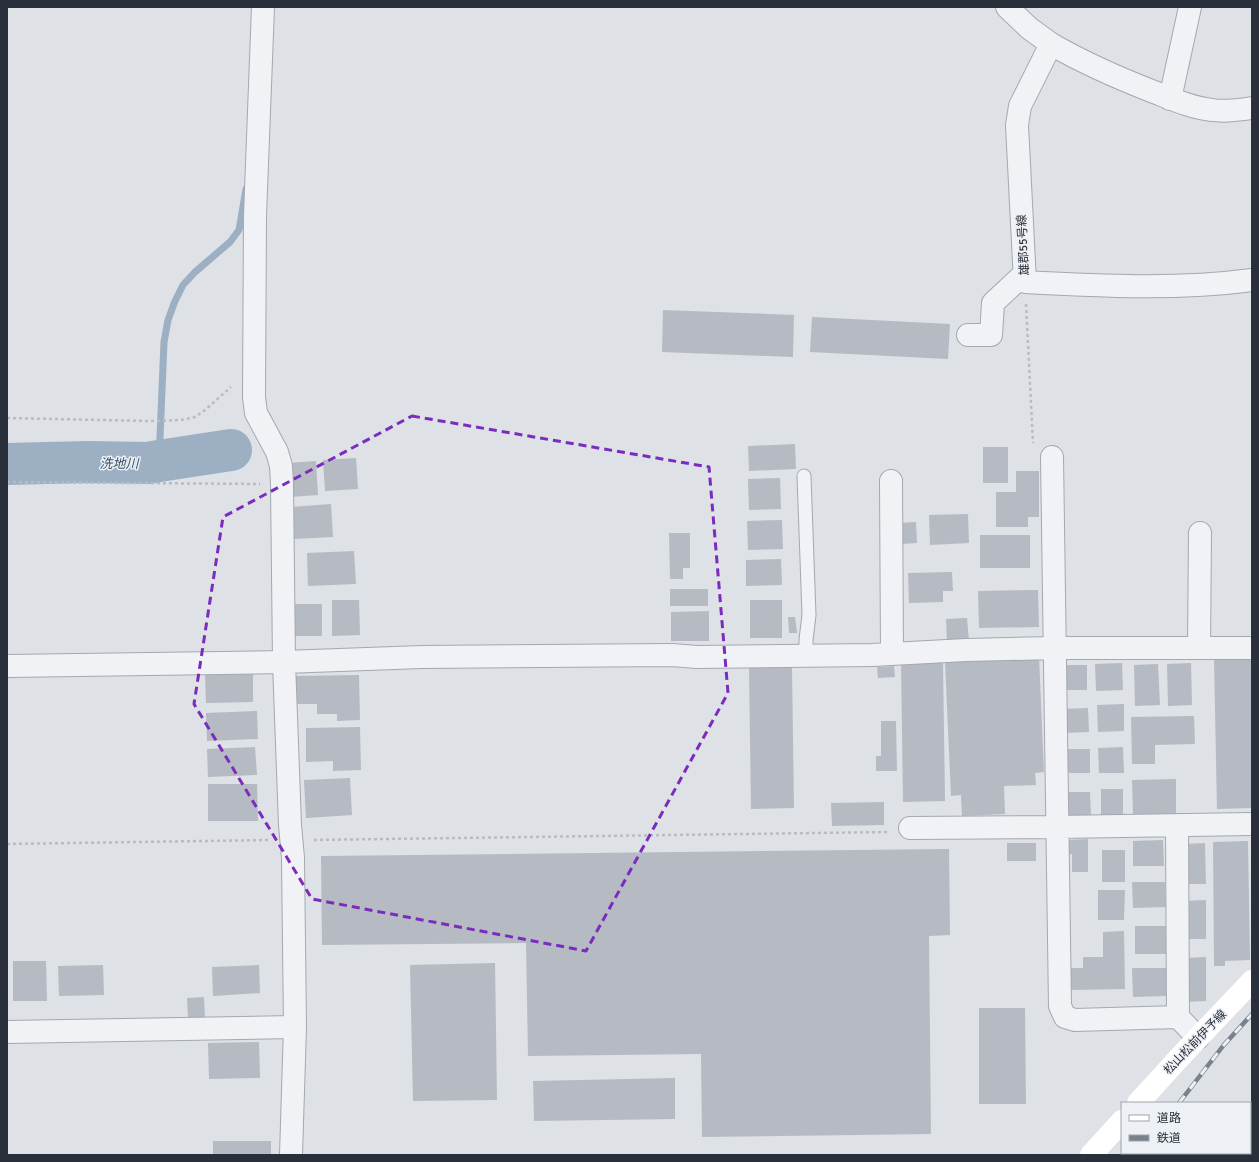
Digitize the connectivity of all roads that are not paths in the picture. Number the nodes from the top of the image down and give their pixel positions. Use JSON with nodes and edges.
{"nodes":[{"id":1,"x":263,"y":7,"type":"edge"},
{"id":2,"x":1008,"y":7,"type":"edge"},
{"id":3,"x":1190,"y":7,"type":"edge"},
{"id":4,"x":1051,"y":44,"type":"junction"},
{"id":5,"x":1170,"y":98,"type":"junction"},
{"id":6,"x":1252,"y":108,"type":"edge"},
{"id":7,"x":1025,"y":278,"type":"junction"},
{"id":8,"x":1252,"y":280,"type":"edge"},
{"id":9,"x":968,"y":336,"type":"dead end"},
{"id":10,"x":1052,"y":457,"type":"road end"},
{"id":11,"x":804,"y":476,"type":"dead end"},
{"id":12,"x":891,"y":481,"type":"dead end"},
{"id":13,"x":1200,"y":532,"type":"dead end"},
{"id":14,"x":1054,"y":648,"type":"junction"},
{"id":15,"x":1199,"y":648,"type":"junction"},
{"id":16,"x":1252,"y":648,"type":"edge"},
{"id":17,"x":892,"y":654,"type":"junction"},
{"id":18,"x":806,"y":656,"type":"junction"},
{"id":19,"x":284,"y":662,"type":"junction"},
{"id":20,"x":7,"y":666,"type":"edge"},
{"id":21,"x":1252,"y":824,"type":"edge"},
{"id":22,"x":1177,"y":825,"type":"junction"},
{"id":23,"x":1057,"y":827,"type":"junction"},
{"id":24,"x":910,"y":828,"type":"road end"},
{"id":25,"x":1252,"y":982,"type":"edge"},
{"id":26,"x":1178,"y":1017,"type":"junction"},
{"id":27,"x":295,"y":1027,"type":"junction"},
{"id":28,"x":7,"y":1032,"type":"edge"},
{"id":29,"x":1198,"y":1038,"type":"junction"},
{"id":30,"x":1139,"y":1102,"type":"edge"},
{"id":31,"x":1121,"y":1122,"type":"edge"},
{"id":32,"x":291,"y":1155,"type":"edge"},
{"id":33,"x":1091,"y":1155,"type":"edge"}],
"edges":[{"from":1,"to":19,"type":"street"},
{"from":2,"to":4,"type":"street"},
{"from":3,"to":5,"type":"street"},
{"from":4,"to":5,"type":"street"},
{"from":4,"to":7,"type":"street","name":"雄郡55号線"},
{"from":5,"to":6,"type":"street"},
{"from":7,"to":8,"type":"street","name":"雄郡55号線"},
{"from":7,"to":9,"type":"street"},
{"from":10,"to":14,"type":"street"},
{"from":11,"to":18,"type":"lane"},
{"from":12,"to":17,"type":"street"},
{"from":13,"to":15,"type":"street"},
{"from":14,"to":15,"type":"street"},
{"from":14,"to":17,"type":"street"},
{"from":14,"to":23,"type":"street"},
{"from":15,"to":16,"type":"street"},
{"from":17,"to":18,"type":"street"},
{"from":18,"to":19,"type":"street"},
{"from":19,"to":20,"type":"street"},
{"from":19,"to":27,"type":"street"},
{"from":21,"to":22,"type":"street"},
{"from":22,"to":23,"type":"street"},
{"from":22,"to":26,"type":"street"},
{"from":23,"to":24,"type":"street"},
{"from":23,"to":26,"type":"street"},
{"from":25,"to":29,"type":"main road","name":"松山松前伊予線"},
{"from":26,"to":29,"type":"street"},
{"from":27,"to":28,"type":"street"},
{"from":27,"to":32,"type":"street"},
{"from":29,"to":30,"type":"main road","name":"松山松前伊予線"},
{"from":31,"to":33,"type":"main road"}]}
